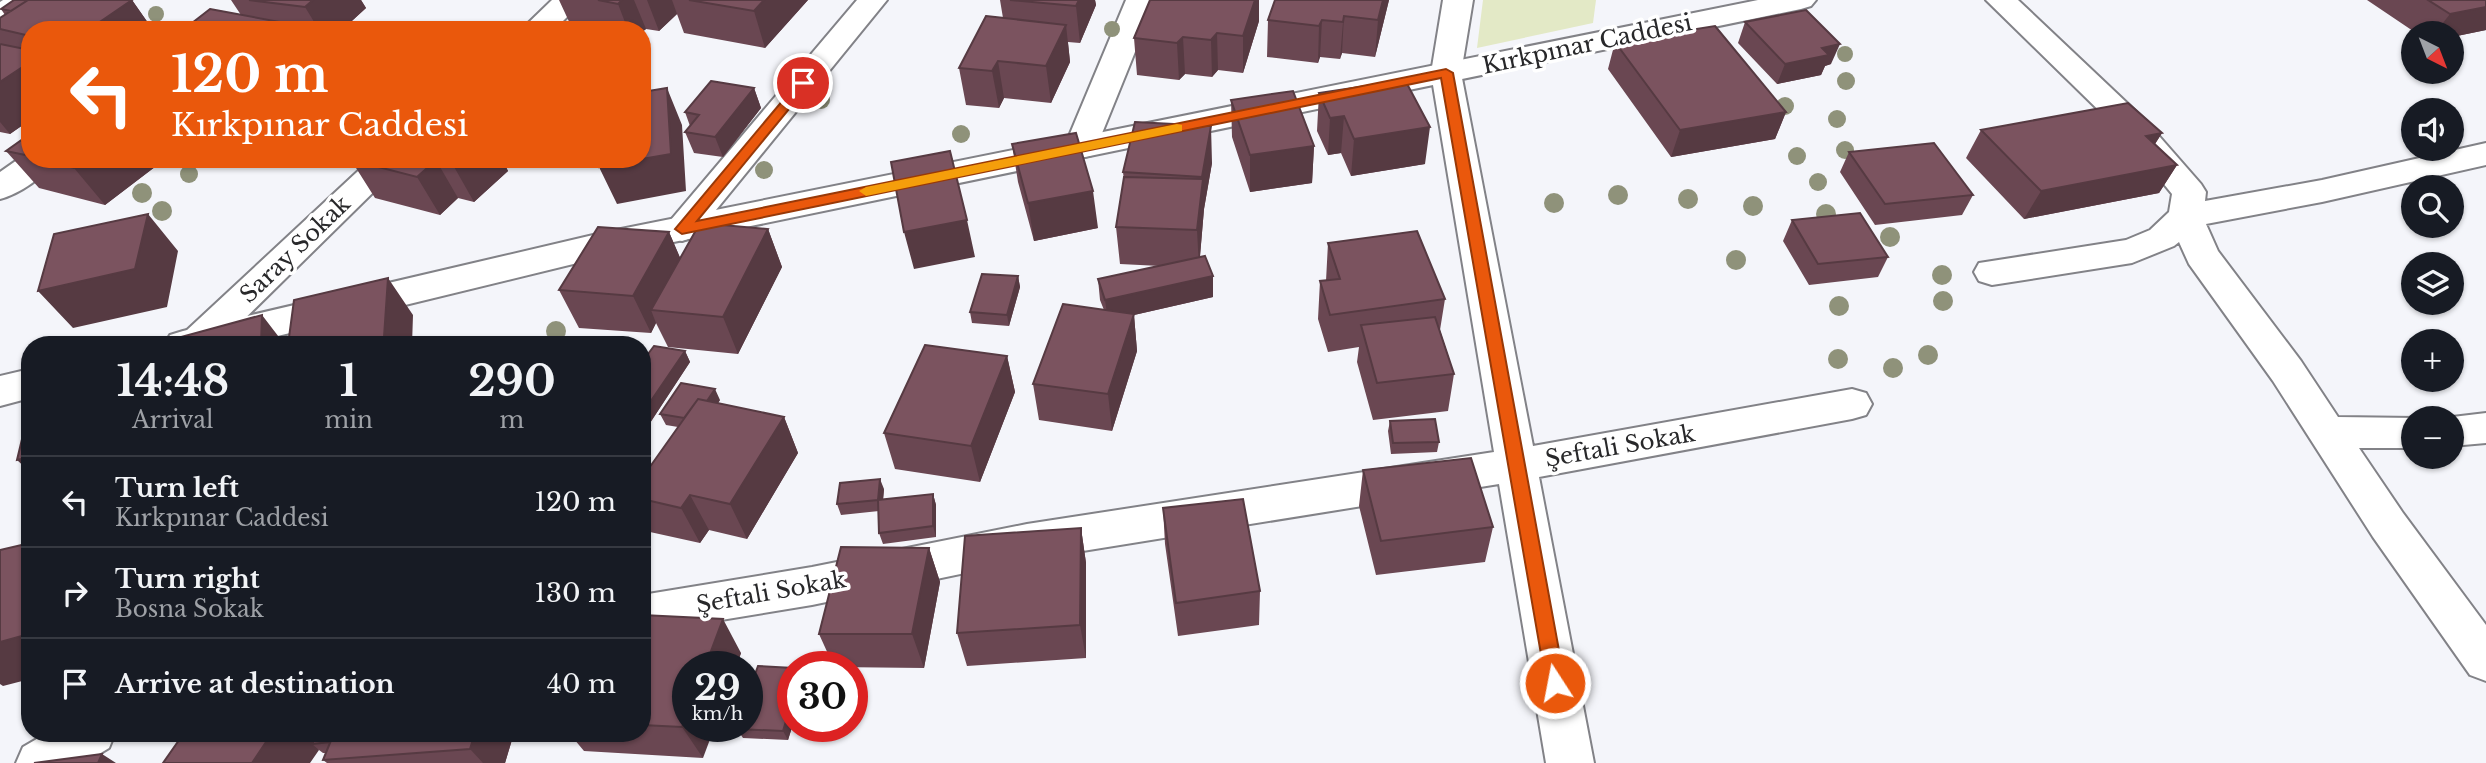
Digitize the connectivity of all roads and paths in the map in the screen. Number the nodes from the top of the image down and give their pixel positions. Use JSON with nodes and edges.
{"nodes":[{"id":1,"x":21,"y":0,"type":"edge"},
{"id":2,"x":569,"y":0,"type":"edge"},
{"id":3,"x":872,"y":0,"type":"edge"},
{"id":4,"x":1142,"y":0,"type":"edge"},
{"id":5,"x":1458,"y":0,"type":"edge"},
{"id":6,"x":1801,"y":0,"type":"edge"},
{"id":7,"x":2001,"y":0,"type":"edge"},
{"id":8,"x":1725,"y":8,"type":"edge"},
{"id":9,"x":0,"y":17,"type":"edge"},
{"id":10,"x":546,"y":21,"type":"edge"},
{"id":11,"x":1446,"y":73,"type":"junction"},
{"id":12,"x":1080,"y":148,"type":"junction"},
{"id":13,"x":2486,"y":154,"type":"edge"},
{"id":14,"x":28,"y":168,"type":"edge"},
{"id":15,"x":381,"y":168,"type":"edge"},
{"id":16,"x":0,"y":188,"type":"edge"},
{"id":17,"x":2185,"y":216,"type":"junction"},
{"id":18,"x":682,"y":229,"type":"junction"},
{"id":19,"x":1992,"y":272,"type":"dead end"},
{"id":20,"x":199,"y":336,"type":"edge"},
{"id":21,"x":221,"y":336,"type":"edge"},
{"id":22,"x":21,"y":385,"type":"edge"},
{"id":23,"x":0,"y":391,"type":"edge"},
{"id":24,"x":1852,"y":404,"type":"dead end"},
{"id":25,"x":2486,"y":428,"type":"edge"},
{"id":26,"x":2464,"y":430,"type":"edge"},
{"id":27,"x":2327,"y":432,"type":"junction"},
{"id":28,"x":2401,"y":433,"type":"edge"},
{"id":29,"x":1516,"y":465,"type":"junction"},
{"id":30,"x":651,"y":613,"type":"edge"},
{"id":31,"x":2486,"y":661,"type":"edge"},
{"id":32,"x":77,"y":742,"type":"edge"},
{"id":33,"x":40,"y":763,"type":"edge"},
{"id":34,"x":1570,"y":763,"type":"edge"}],
"edges":[{"from":1,"to":9,"type":"street"},
{"from":2,"to":10,"type":"street"},
{"from":3,"to":18,"type":"street"},
{"from":4,"to":12,"type":"street"},
{"from":5,"to":11,"type":"street"},
{"from":6,"to":8,"type":"street","name":"Kırkpınar Caddesi"},
{"from":7,"to":17,"type":"street"},
{"from":8,"to":11,"type":"street","name":"Kırkpınar Caddesi"},
{"from":11,"to":12,"type":"street","name":"Kırkpınar Caddesi"},
{"from":11,"to":29,"type":"street"},
{"from":12,"to":18,"type":"street","name":"Kırkpınar Caddesi"},
{"from":13,"to":17,"type":"street"},
{"from":14,"to":16,"type":"street"},
{"from":15,"to":20,"type":"street","name":"Saray Sokak"},
{"from":17,"to":19,"type":"street"},
{"from":17,"to":27,"type":"street"},
{"from":18,"to":21,"type":"street","name":"Kırkpınar Caddesi"},
{"from":22,"to":23,"type":"street"},
{"from":24,"to":29,"type":"street","name":"Şeftali Sokak"},
{"from":25,"to":26,"type":"street"},
{"from":27,"to":28,"type":"street"},
{"from":27,"to":31,"type":"street"},
{"from":29,"to":30,"type":"street","name":"Şeftali Sokak"},
{"from":29,"to":34,"type":"street"},
{"from":32,"to":33,"type":"street"}]}
